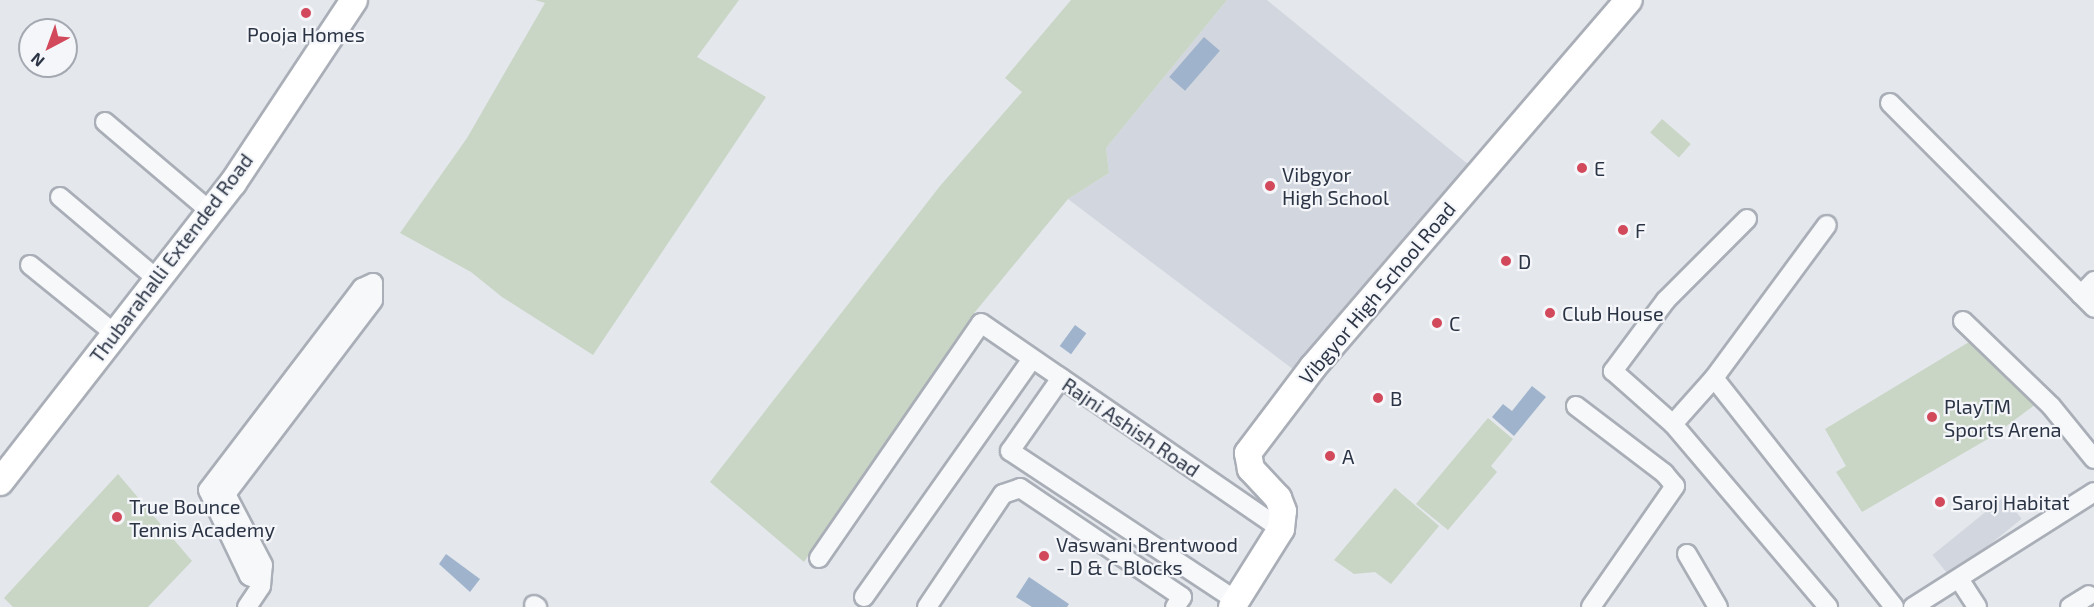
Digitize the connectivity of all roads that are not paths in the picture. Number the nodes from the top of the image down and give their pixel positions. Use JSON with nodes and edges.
{"nodes":[{"id":1,"x":354,"y":0,"type":"edge"},
{"id":2,"x":1629,"y":0,"type":"edge"},
{"id":3,"x":1890,"y":103,"type":"dead end"},
{"id":4,"x":105,"y":122,"type":"dead end"},
{"id":5,"x":60,"y":197,"type":"dead end"},
{"id":6,"x":211,"y":212,"type":"junction"},
{"id":7,"x":1747,"y":219,"type":"dead end"},
{"id":8,"x":1827,"y":225,"type":"dead end"},
{"id":9,"x":30,"y":266,"type":"dead end"},
{"id":10,"x":156,"y":278,"type":"junction"},
{"id":11,"x":2094,"y":281,"type":"edge"},
{"id":12,"x":2088,"y":302,"type":"edge"},
{"id":13,"x":1963,"y":321,"type":"dead end"},
{"id":14,"x":114,"y":333,"type":"junction"},
{"id":15,"x":1003,"y":349,"type":"dead end"},
{"id":16,"x":1029,"y":362,"type":"junction"},
{"id":17,"x":1061,"y":378,"type":"junction"},
{"id":18,"x":1714,"y":378,"type":"junction"},
{"id":19,"x":288,"y":399,"type":"junction"},
{"id":20,"x":1576,"y":406,"type":"dead end"},
{"id":21,"x":1673,"y":424,"type":"junction"},
{"id":22,"x":2094,"y":459,"type":"edge"},
{"id":23,"x":0,"y":482,"type":"edge"},
{"id":24,"x":2094,"y":492,"type":"edge"},
{"id":25,"x":1281,"y":530,"type":"junction"},
{"id":26,"x":1119,"y":538,"type":"dead end"},
{"id":27,"x":1687,"y":554,"type":"dead end"},
{"id":28,"x":819,"y":558,"type":"dead end"},
{"id":29,"x":1959,"y":579,"type":"junction"},
{"id":30,"x":2089,"y":595,"type":"dead end"},
{"id":31,"x":864,"y":597,"type":"dead end"},
{"id":32,"x":1179,"y":602,"type":"edge"},
{"id":33,"x":1234,"y":604,"type":"edge"},
{"id":34,"x":249,"y":605,"type":"edge"},
{"id":35,"x":927,"y":607,"type":"edge"},
{"id":36,"x":1591,"y":607,"type":"edge"},
{"id":37,"x":1718,"y":607,"type":"edge"},
{"id":38,"x":1828,"y":607,"type":"edge"},
{"id":39,"x":1894,"y":607,"type":"edge"},
{"id":40,"x":1912,"y":607,"type":"edge"},
{"id":41,"x":1977,"y":607,"type":"edge"},
{"id":42,"x":2070,"y":607,"type":"edge"}],
"edges":[{"from":1,"to":6,"type":"street","name":"Thubarahalli Extended Road"},
{"from":2,"to":25,"type":"street","name":"Vibgyor High School Road"},
{"from":3,"to":12,"type":"street"},
{"from":4,"to":6,"type":"street"},
{"from":5,"to":10,"type":"street"},
{"from":6,"to":10,"type":"street","name":"Thubarahalli Extended Road"},
{"from":7,"to":21,"type":"street"},
{"from":8,"to":18,"type":"street"},
{"from":9,"to":14,"type":"street"},
{"from":10,"to":14,"type":"street","name":"Thubarahalli Extended Road"},
{"from":11,"to":12,"type":"street"},
{"from":13,"to":22,"type":"street"},
{"from":14,"to":23,"type":"street","name":"Thubarahalli Extended Road"},
{"from":15,"to":16,"type":"street"},
{"from":16,"to":17,"type":"street","name":"Rajni Ashish Road"},
{"from":16,"to":28,"type":"street","name":"Rajni Ashish Road"},
{"from":16,"to":31,"type":"street"},
{"from":17,"to":25,"type":"street","name":"Rajni Ashish Road"},
{"from":17,"to":33,"type":"street"},
{"from":18,"to":21,"type":"street"},
{"from":18,"to":39,"type":"street"},
{"from":19,"to":19,"type":"street"},
{"from":19,"to":34,"type":"street"},
{"from":20,"to":36,"type":"street"},
{"from":21,"to":38,"type":"street"},
{"from":24,"to":29,"type":"street"},
{"from":25,"to":33,"type":"street"},
{"from":26,"to":32,"type":"street"},
{"from":27,"to":37,"type":"street"},
{"from":29,"to":40,"type":"street"},
{"from":29,"to":41,"type":"street"},
{"from":30,"to":42,"type":"street"},
{"from":32,"to":35,"type":"street"}]}
